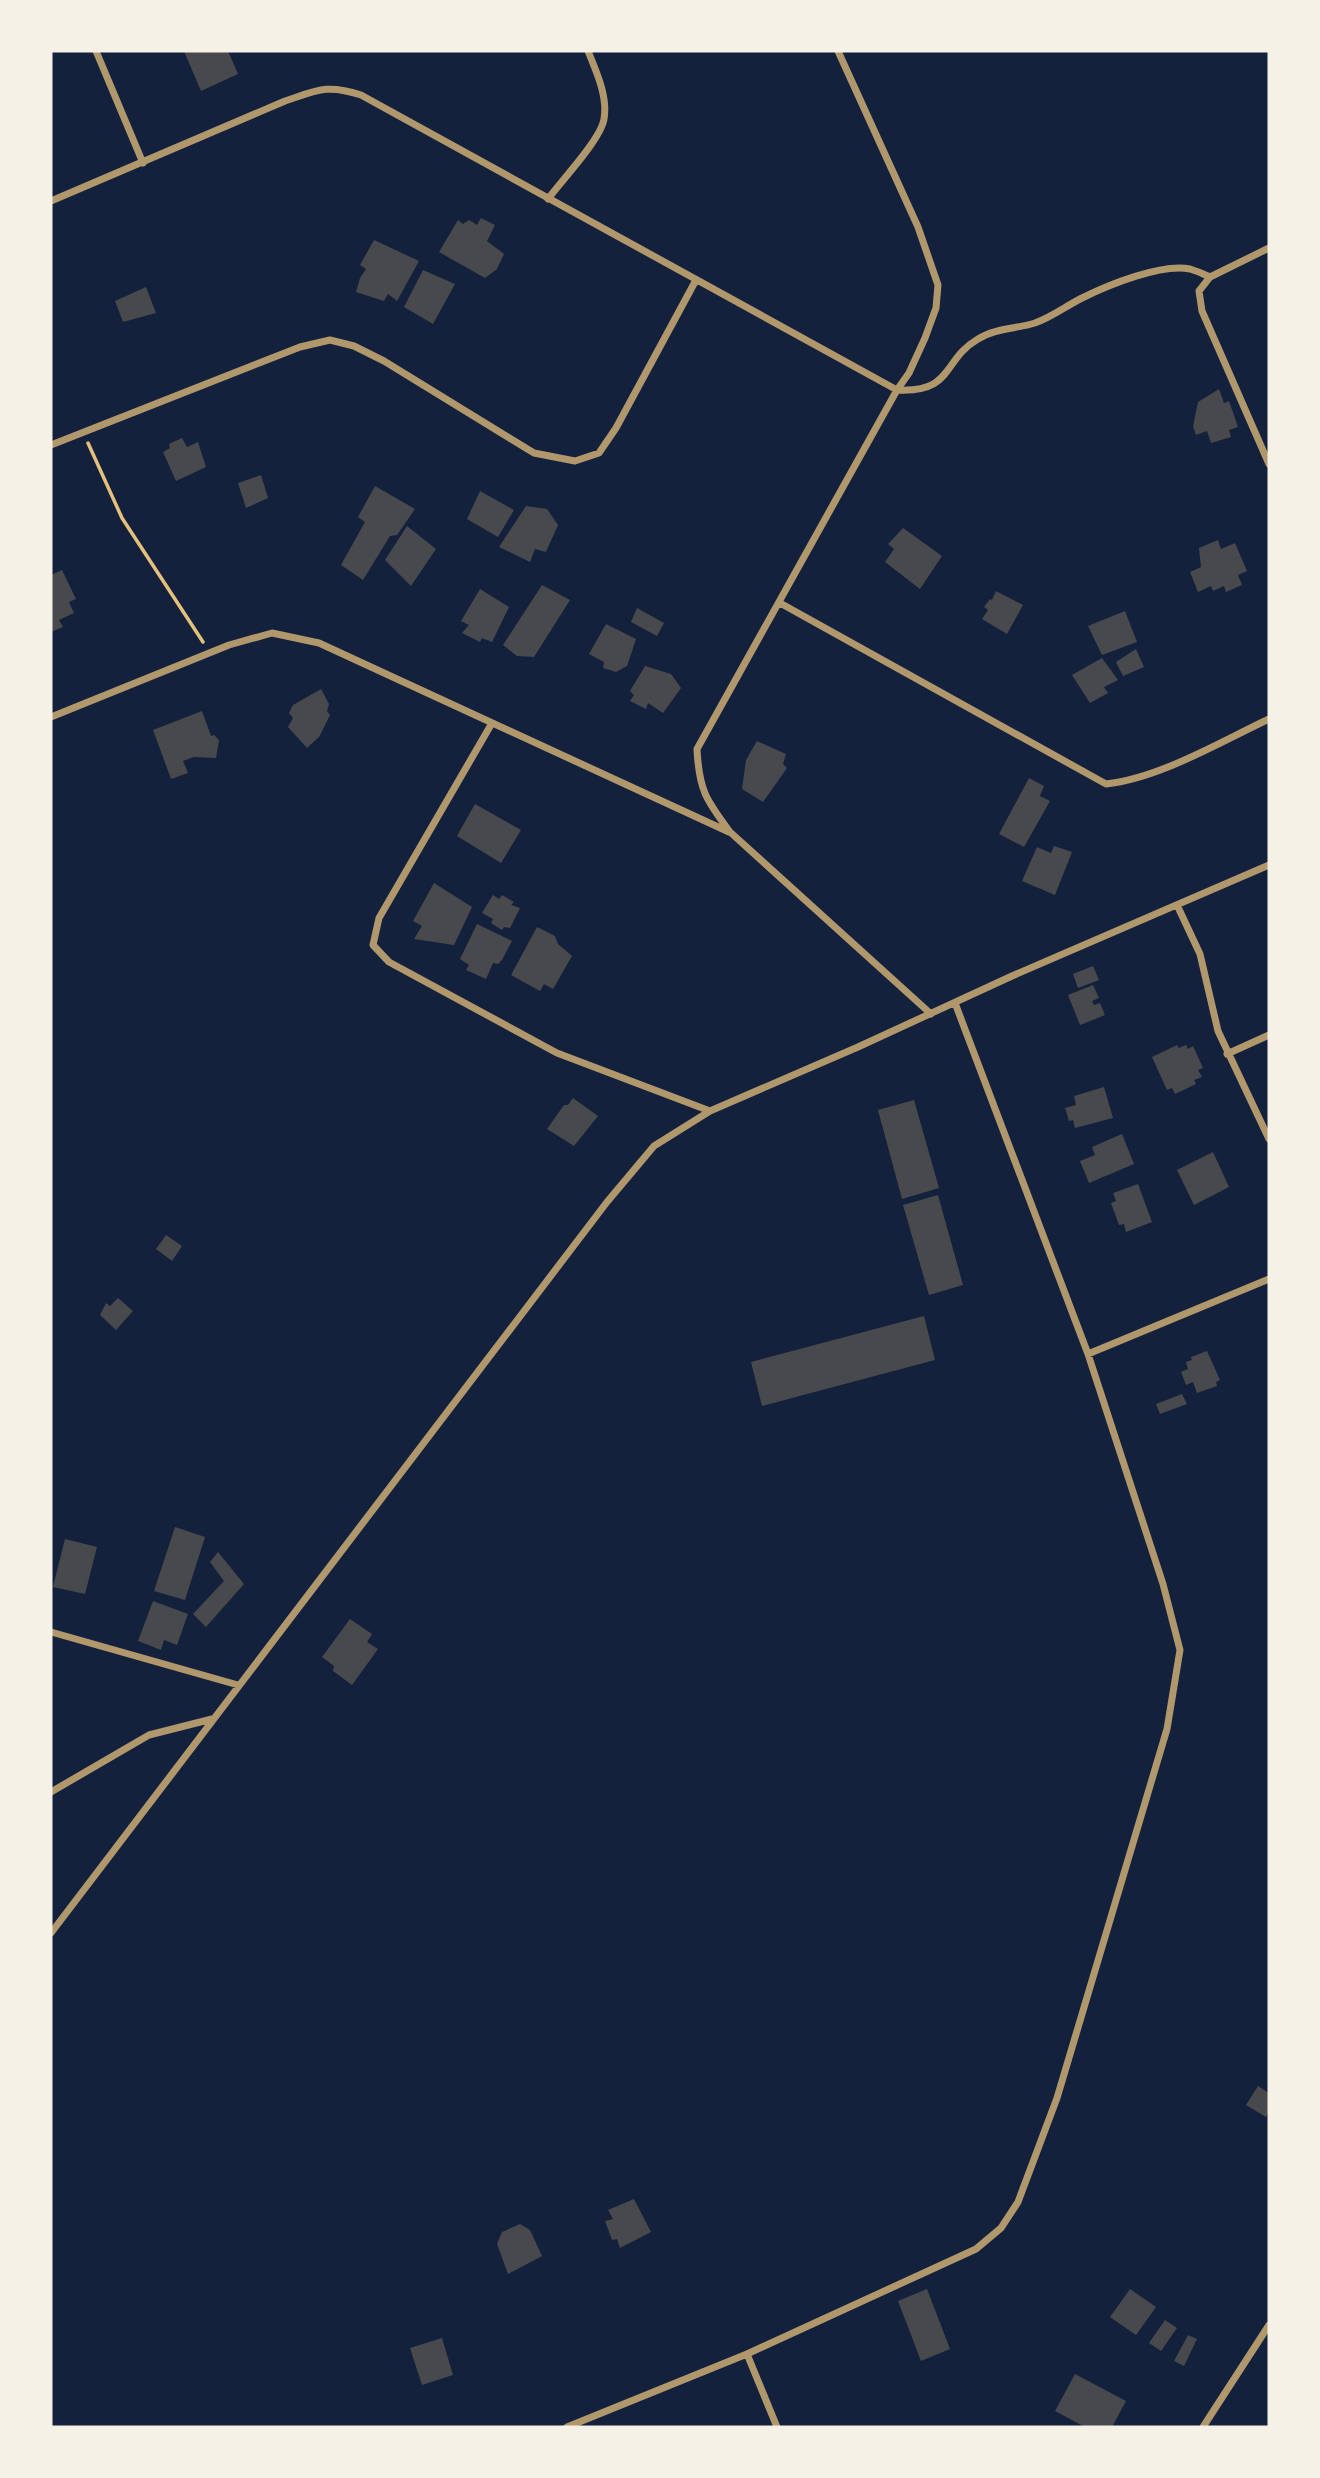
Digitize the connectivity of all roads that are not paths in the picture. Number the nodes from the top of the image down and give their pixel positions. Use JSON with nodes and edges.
{"nodes":[{"id":1,"x":96,"y":51,"type":"edge"},
{"id":2,"x":588,"y":51,"type":"edge"},
{"id":3,"x":838,"y":51,"type":"edge"},
{"id":4,"x":143,"y":163,"type":"junction"},
{"id":5,"x":548,"y":199,"type":"junction"},
{"id":6,"x":51,"y":201,"type":"edge"},
{"id":7,"x":1269,"y":248,"type":"edge"},
{"id":8,"x":1210,"y":277,"type":"junction"},
{"id":9,"x":696,"y":280,"type":"junction"},
{"id":10,"x":897,"y":390,"type":"junction"},
{"id":11,"x":51,"y":445,"type":"edge"},
{"id":12,"x":1269,"y":464,"type":"edge"},
{"id":13,"x":780,"y":603,"type":"junction"},
{"id":14,"x":51,"y":718,"type":"edge"},
{"id":15,"x":1269,"y":719,"type":"edge"},
{"id":16,"x":492,"y":723,"type":"junction"},
{"id":17,"x":730,"y":832,"type":"junction"},
{"id":18,"x":1269,"y":865,"type":"edge"},
{"id":19,"x":1177,"y":905,"type":"junction"},
{"id":20,"x":956,"y":1003,"type":"junction"},
{"id":21,"x":931,"y":1014,"type":"junction"},
{"id":22,"x":1269,"y":1035,"type":"edge"},
{"id":23,"x":1227,"y":1054,"type":"junction"},
{"id":24,"x":710,"y":1111,"type":"junction"},
{"id":25,"x":1269,"y":1139,"type":"edge"},
{"id":26,"x":1269,"y":1279,"type":"edge"},
{"id":27,"x":1088,"y":1354,"type":"junction"},
{"id":28,"x":51,"y":1632,"type":"edge"},
{"id":29,"x":238,"y":1685,"type":"junction"},
{"id":30,"x":212,"y":1719,"type":"junction"},
{"id":31,"x":51,"y":1792,"type":"edge"},
{"id":32,"x":51,"y":1933,"type":"edge"},
{"id":33,"x":1269,"y":2325,"type":"edge"},
{"id":34,"x":747,"y":2354,"type":"junction"},
{"id":35,"x":566,"y":2427,"type":"edge"},
{"id":36,"x":777,"y":2427,"type":"edge"},
{"id":37,"x":1203,"y":2427,"type":"edge"}],
"edges":[{"from":1,"to":4,"type":"street"},
{"from":2,"to":5,"type":"street"},
{"from":3,"to":10,"type":"street"},
{"from":4,"to":5,"type":"street"},
{"from":4,"to":6,"type":"street"},
{"from":5,"to":9,"type":"street"},
{"from":7,"to":8,"type":"street"},
{"from":8,"to":10,"type":"street"},
{"from":8,"to":12,"type":"street"},
{"from":9,"to":10,"type":"street"},
{"from":9,"to":11,"type":"street"},
{"from":10,"to":13,"type":"street"},
{"from":13,"to":15,"type":"street"},
{"from":13,"to":17,"type":"street"},
{"from":14,"to":16,"type":"street"},
{"from":16,"to":17,"type":"street"},
{"from":16,"to":24,"type":"street"},
{"from":17,"to":21,"type":"street"},
{"from":18,"to":19,"type":"street"},
{"from":19,"to":20,"type":"street"},
{"from":19,"to":23,"type":"street"},
{"from":20,"to":21,"type":"street"},
{"from":20,"to":27,"type":"street"},
{"from":21,"to":24,"type":"street"},
{"from":22,"to":23,"type":"street"},
{"from":23,"to":25,"type":"street"},
{"from":24,"to":29,"type":"street"},
{"from":26,"to":27,"type":"street"},
{"from":27,"to":34,"type":"street"},
{"from":28,"to":29,"type":"street"},
{"from":29,"to":30,"type":"street"},
{"from":30,"to":31,"type":"street"},
{"from":30,"to":32,"type":"street"},
{"from":33,"to":37,"type":"street"},
{"from":34,"to":35,"type":"street"},
{"from":34,"to":36,"type":"street"}]}
